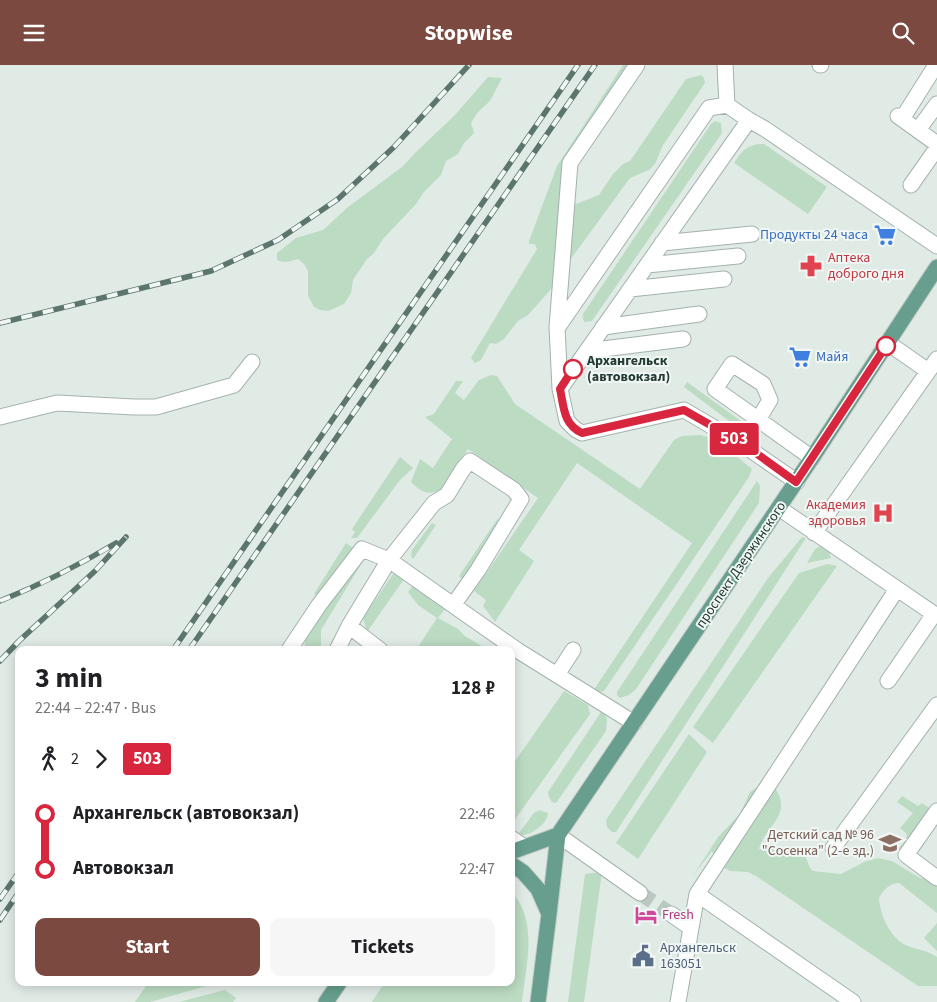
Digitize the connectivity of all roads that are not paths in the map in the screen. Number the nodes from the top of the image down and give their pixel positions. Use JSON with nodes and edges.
{"nodes":[{"id":1,"x":637,"y":65,"type":"edge"},
{"id":2,"x":725,"y":65,"type":"edge"},
{"id":3,"x":936,"y":65,"type":"edge"},
{"id":4,"x":937,"y":104,"type":"edge"},
{"id":5,"x":727,"y":105,"type":"junction"},
{"id":6,"x":749,"y":120,"type":"junction"},
{"id":7,"x":918,"y":130,"type":"junction"},
{"id":8,"x":937,"y":144,"type":"edge"},
{"id":9,"x":937,"y":148,"type":"edge"},
{"id":10,"x":911,"y":185,"type":"dead end"},
{"id":11,"x":752,"y":233,"type":"dead end"},
{"id":12,"x":662,"y":243,"type":"junction"},
{"id":13,"x":937,"y":246,"type":"edge"},
{"id":14,"x":738,"y":256,"type":"dead end"},
{"id":15,"x":647,"y":265,"type":"junction"},
{"id":16,"x":937,"y":267,"type":"edge"},
{"id":17,"x":724,"y":279,"type":"dead end"},
{"id":18,"x":630,"y":289,"type":"junction"},
{"id":19,"x":699,"y":314,"type":"dead end"},
{"id":20,"x":557,"y":327,"type":"junction"},
{"id":21,"x":603,"y":327,"type":"junction"},
{"id":22,"x":683,"y":339,"type":"dead end"},
{"id":23,"x":888,"y":343,"type":"junction"},
{"id":24,"x":587,"y":351,"type":"junction"},
{"id":25,"x":937,"y":359,"type":"edge"},
{"id":26,"x":252,"y":362,"type":"dead end"},
{"id":27,"x":928,"y":371,"type":"junction"},
{"id":28,"x":560,"y":389,"type":"junction"},
{"id":29,"x":0,"y":417,"type":"edge"},
{"id":30,"x":758,"y":420,"type":"dead end"},
{"id":31,"x":812,"y":458,"type":"junction"},
{"id":32,"x":796,"y":482,"type":"junction"},
{"id":33,"x":779,"y":509,"type":"junction"},
{"id":34,"x":814,"y":533,"type":"junction"},
{"id":35,"x":389,"y":560,"type":"junction"},
{"id":36,"x":897,"y":589,"type":"junction"},
{"id":37,"x":454,"y":604,"type":"junction"},
{"id":38,"x":935,"y":615,"type":"edge"},
{"id":39,"x":349,"y":626,"type":"junction"},
{"id":40,"x":291,"y":646,"type":"edge"},
{"id":41,"x":340,"y":646,"type":"edge"},
{"id":42,"x":375,"y":646,"type":"edge"},
{"id":43,"x":504,"y":646,"type":"edge"},
{"id":44,"x":573,"y":650,"type":"dead end"},
{"id":45,"x":515,"y":654,"type":"edge"},
{"id":46,"x":557,"y":675,"type":"junction"},
{"id":47,"x":888,"y":681,"type":"dead end"},
{"id":48,"x":937,"y":705,"type":"edge"},
{"id":49,"x":634,"y":723,"type":"junction"},
{"id":50,"x":937,"y":811,"type":"edge"},
{"id":51,"x":558,"y":835,"type":"junction"},
{"id":52,"x":833,"y":847,"type":"dead end"},
{"id":53,"x":518,"y":850,"type":"edge"},
{"id":54,"x":515,"y":867,"type":"edge"},
{"id":55,"x":937,"y":878,"type":"edge"},
{"id":56,"x":640,"y":893,"type":"tunnel mouth"},
{"id":57,"x":697,"y":894,"type":"junction"},
{"id":58,"x":550,"y":914,"type":"junction"},
{"id":59,"x":671,"y":915,"type":"tunnel mouth"},
{"id":60,"x":691,"y":928,"type":"junction"},
{"id":61,"x":337,"y":986,"type":"edge"},
{"id":62,"x":326,"y":1002,"type":"edge"},
{"id":63,"x":538,"y":1002,"type":"edge"},
{"id":64,"x":678,"y":1002,"type":"edge"},
{"id":65,"x":853,"y":1002,"type":"edge"}],
"edges":[{"from":1,"to":20,"type":"lane"},
{"from":2,"to":5,"type":"lane"},
{"from":3,"to":7,"type":"lane"},
{"from":4,"to":7,"type":"lane"},
{"from":5,"to":6,"type":"lane"},
{"from":5,"to":20,"type":"lane"},
{"from":6,"to":12,"type":"lane"},
{"from":6,"to":13,"type":"lane"},
{"from":7,"to":8,"type":"lane"},
{"from":9,"to":10,"type":"lane"},
{"from":11,"to":12,"type":"lane"},
{"from":12,"to":15,"type":"lane"},
{"from":14,"to":15,"type":"lane"},
{"from":15,"to":18,"type":"lane"},
{"from":16,"to":23,"type":"main road","name":"проспект Дзержинского"},
{"from":17,"to":18,"type":"lane"},
{"from":18,"to":21,"type":"lane"},
{"from":19,"to":21,"type":"lane"},
{"from":20,"to":28,"type":"lane"},
{"from":21,"to":24,"type":"lane"},
{"from":22,"to":24,"type":"lane"},
{"from":23,"to":27,"type":"lane"},
{"from":23,"to":31,"type":"main road","name":"проспект Дзержинского"},
{"from":24,"to":28,"type":"lane"},
{"from":25,"to":27,"type":"lane"},
{"from":26,"to":29,"type":"lane"},
{"from":27,"to":34,"type":"lane"},
{"from":28,"to":32,"type":"lane"},
{"from":30,"to":31,"type":"lane"},
{"from":31,"to":32,"type":"main road","name":"проспект Дзержинского"},
{"from":32,"to":33,"type":"main road","name":"проспект Дзержинского"},
{"from":33,"to":34,"type":"lane"},
{"from":33,"to":49,"type":"main road","name":"проспект Дзержинского"},
{"from":34,"to":36,"type":"lane"},
{"from":35,"to":37,"type":"lane"},
{"from":35,"to":37,"type":"lane"},
{"from":35,"to":39,"type":"lane"},
{"from":35,"to":40,"type":"lane"},
{"from":36,"to":38,"type":"lane"},
{"from":36,"to":57,"type":"lane"},
{"from":37,"to":43,"type":"lane"},
{"from":38,"to":47,"type":"lane"},
{"from":39,"to":41,"type":"lane"},
{"from":39,"to":42,"type":"lane"},
{"from":44,"to":46,"type":"lane"},
{"from":45,"to":46,"type":"lane"},
{"from":46,"to":49,"type":"lane"},
{"from":48,"to":52,"type":"lane"},
{"from":49,"to":51,"type":"main road","name":"проспект Дзержинского"},
{"from":50,"to":55,"type":"lane"},
{"from":51,"to":53,"type":"main road"},
{"from":51,"to":56,"type":"lane"},
{"from":51,"to":58,"type":"main road"},
{"from":54,"to":58,"type":"main road"},
{"from":57,"to":60,"type":"lane"},
{"from":57,"to":65,"type":"lane"},
{"from":58,"to":63,"type":"main road"},
{"from":59,"to":60,"type":"lane"},
{"from":60,"to":64,"type":"lane"},
{"from":61,"to":62,"type":"main road"}]}
